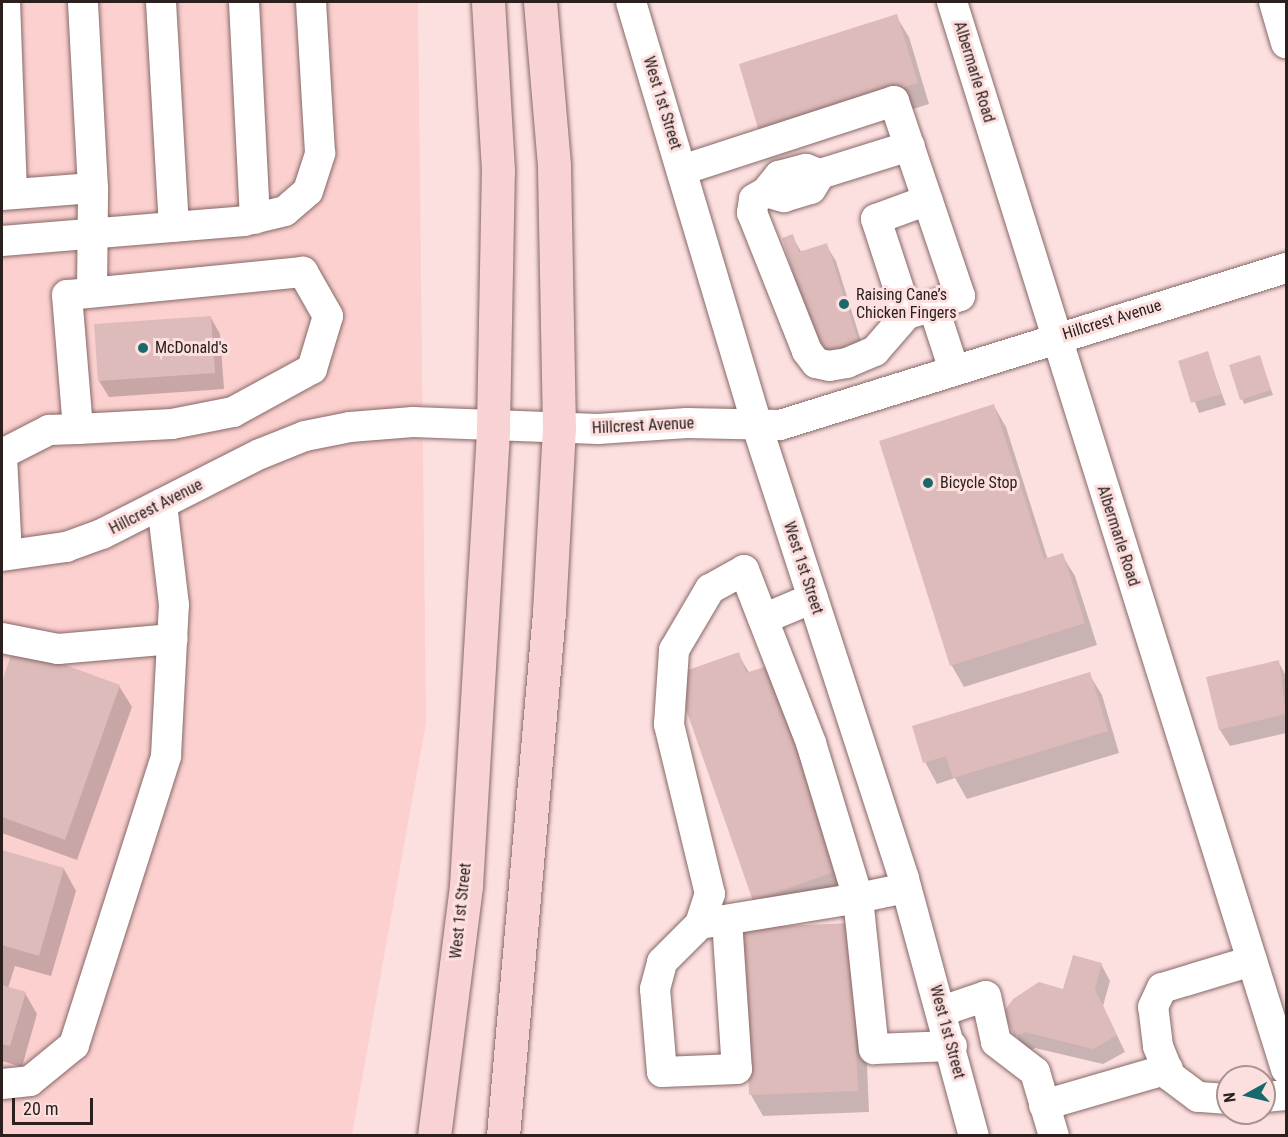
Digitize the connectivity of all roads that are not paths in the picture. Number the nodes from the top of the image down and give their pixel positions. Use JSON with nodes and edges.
{"nodes":[{"id":1,"x":5,"y":2,"type":"edge"},
{"id":2,"x":82,"y":2,"type":"edge"},
{"id":3,"x":161,"y":2,"type":"edge"},
{"id":4,"x":244,"y":2,"type":"edge"},
{"id":5,"x":311,"y":2,"type":"edge"},
{"id":6,"x":488,"y":2,"type":"edge"},
{"id":7,"x":540,"y":2,"type":"edge"},
{"id":8,"x":631,"y":2,"type":"edge"},
{"id":9,"x":952,"y":2,"type":"edge"},
{"id":10,"x":1274,"y":2,"type":"edge"},
{"id":11,"x":1287,"y":43,"type":"edge"},
{"id":12,"x":910,"y":146,"type":"junction"},
{"id":13,"x":682,"y":170,"type":"junction"},
{"id":14,"x":93,"y":188,"type":"junction"},
{"id":15,"x":7,"y":195,"type":"edge"},
{"id":16,"x":928,"y":200,"type":"junction"},
{"id":17,"x":255,"y":219,"type":"junction"},
{"id":18,"x":174,"y":227,"type":"junction"},
{"id":19,"x":90,"y":234,"type":"junction"},
{"id":20,"x":2,"y":241,"type":"edge"},
{"id":21,"x":1287,"y":268,"type":"edge"},
{"id":22,"x":92,"y":292,"type":"junction"},
{"id":23,"x":920,"y":310,"type":"junction"},
{"id":24,"x":1056,"y":337,"type":"junction"},
{"id":25,"x":954,"y":370,"type":"junction"},
{"id":26,"x":493,"y":426,"type":"junction"},
{"id":27,"x":758,"y":426,"type":"junction"},
{"id":28,"x":78,"y":429,"type":"junction"},
{"id":29,"x":559,"y":429,"type":"junction"},
{"id":30,"x":2,"y":455,"type":"edge"},
{"id":31,"x":162,"y":504,"type":"junction"},
{"id":32,"x":4,"y":555,"type":"edge"},
{"id":33,"x":813,"y":598,"type":"junction"},
{"id":34,"x":763,"y":619,"type":"junction"},
{"id":35,"x":2,"y":638,"type":"edge"},
{"id":36,"x":172,"y":639,"type":"junction"},
{"id":37,"x":906,"y":888,"type":"junction"},
{"id":38,"x":858,"y":898,"type":"junction"},
{"id":39,"x":713,"y":922,"type":"junction"},
{"id":40,"x":1252,"y":961,"type":"junction"},
{"id":41,"x":942,"y":1011,"type":"junction"},
{"id":42,"x":952,"y":1046,"type":"junction"},
{"id":43,"x":1167,"y":1069,"type":"junction"},
{"id":44,"x":1287,"y":1069,"type":"edge"},
{"id":45,"x":2,"y":1084,"type":"edge"},
{"id":46,"x":1216,"y":1099,"type":"edge"},
{"id":47,"x":1044,"y":1105,"type":"junction"},
{"id":48,"x":434,"y":1136,"type":"edge"},
{"id":49,"x":503,"y":1136,"type":"edge"},
{"id":50,"x":974,"y":1136,"type":"edge"},
{"id":51,"x":1054,"y":1136,"type":"edge"}],
"edges":[{"from":1,"to":15,"type":"street"},
{"from":2,"to":14,"type":"street"},
{"from":3,"to":18,"type":"street"},
{"from":4,"to":17,"type":"street"},
{"from":5,"to":17,"type":"street"},
{"from":6,"to":26,"type":"main road","name":"West 1st Street"},
{"from":7,"to":29,"type":"main road"},
{"from":8,"to":13,"type":"street","name":"West 1st Street"},
{"from":9,"to":24,"type":"street","name":"Albermarle Road"},
{"from":10,"to":11,"type":"street"},
{"from":12,"to":13,"type":"street"},
{"from":12,"to":16,"type":"street"},
{"from":12,"to":23,"type":"street"},
{"from":13,"to":27,"type":"street","name":"West 1st Street"},
{"from":14,"to":15,"type":"street"},
{"from":14,"to":19,"type":"street"},
{"from":16,"to":23,"type":"street"},
{"from":16,"to":23,"type":"street"},
{"from":17,"to":18,"type":"street"},
{"from":18,"to":19,"type":"street"},
{"from":19,"to":20,"type":"street"},
{"from":19,"to":22,"type":"street"},
{"from":21,"to":24,"type":"street","name":"Hillcrest Avenue"},
{"from":22,"to":28,"type":"street"},
{"from":22,"to":28,"type":"street"},
{"from":23,"to":25,"type":"street"},
{"from":24,"to":25,"type":"street","name":"Hillcrest Avenue"},
{"from":24,"to":40,"type":"street","name":"Albermarle Road"},
{"from":25,"to":27,"type":"street","name":"Hillcrest Avenue"},
{"from":26,"to":29,"type":"street","name":"Hillcrest Avenue"},
{"from":26,"to":31,"type":"street","name":"Hillcrest Avenue"},
{"from":26,"to":48,"type":"main road","name":"West 1st Street"},
{"from":27,"to":29,"type":"street","name":"Hillcrest Avenue"},
{"from":27,"to":33,"type":"street","name":"West 1st Street"},
{"from":28,"to":30,"type":"street"},
{"from":29,"to":49,"type":"main road"},
{"from":30,"to":32,"type":"street"},
{"from":31,"to":32,"type":"street","name":"Hillcrest Avenue"},
{"from":31,"to":36,"type":"street"},
{"from":33,"to":34,"type":"street"},
{"from":33,"to":37,"type":"street","name":"West 1st Street"},
{"from":34,"to":38,"type":"street"},
{"from":34,"to":39,"type":"street"},
{"from":35,"to":36,"type":"street"},
{"from":36,"to":45,"type":"street"},
{"from":37,"to":38,"type":"street"},
{"from":37,"to":41,"type":"street","name":"West 1st Street"},
{"from":38,"to":39,"type":"street"},
{"from":38,"to":42,"type":"street"},
{"from":39,"to":39,"type":"street"},
{"from":40,"to":43,"type":"street"},
{"from":40,"to":44,"type":"street","name":"Albermarle Road"},
{"from":41,"to":42,"type":"street","name":"West 1st Street"},
{"from":41,"to":47,"type":"street"},
{"from":42,"to":50,"type":"street","name":"West 1st Street"},
{"from":43,"to":46,"type":"street"},
{"from":43,"to":47,"type":"street"},
{"from":47,"to":51,"type":"street"}]}
